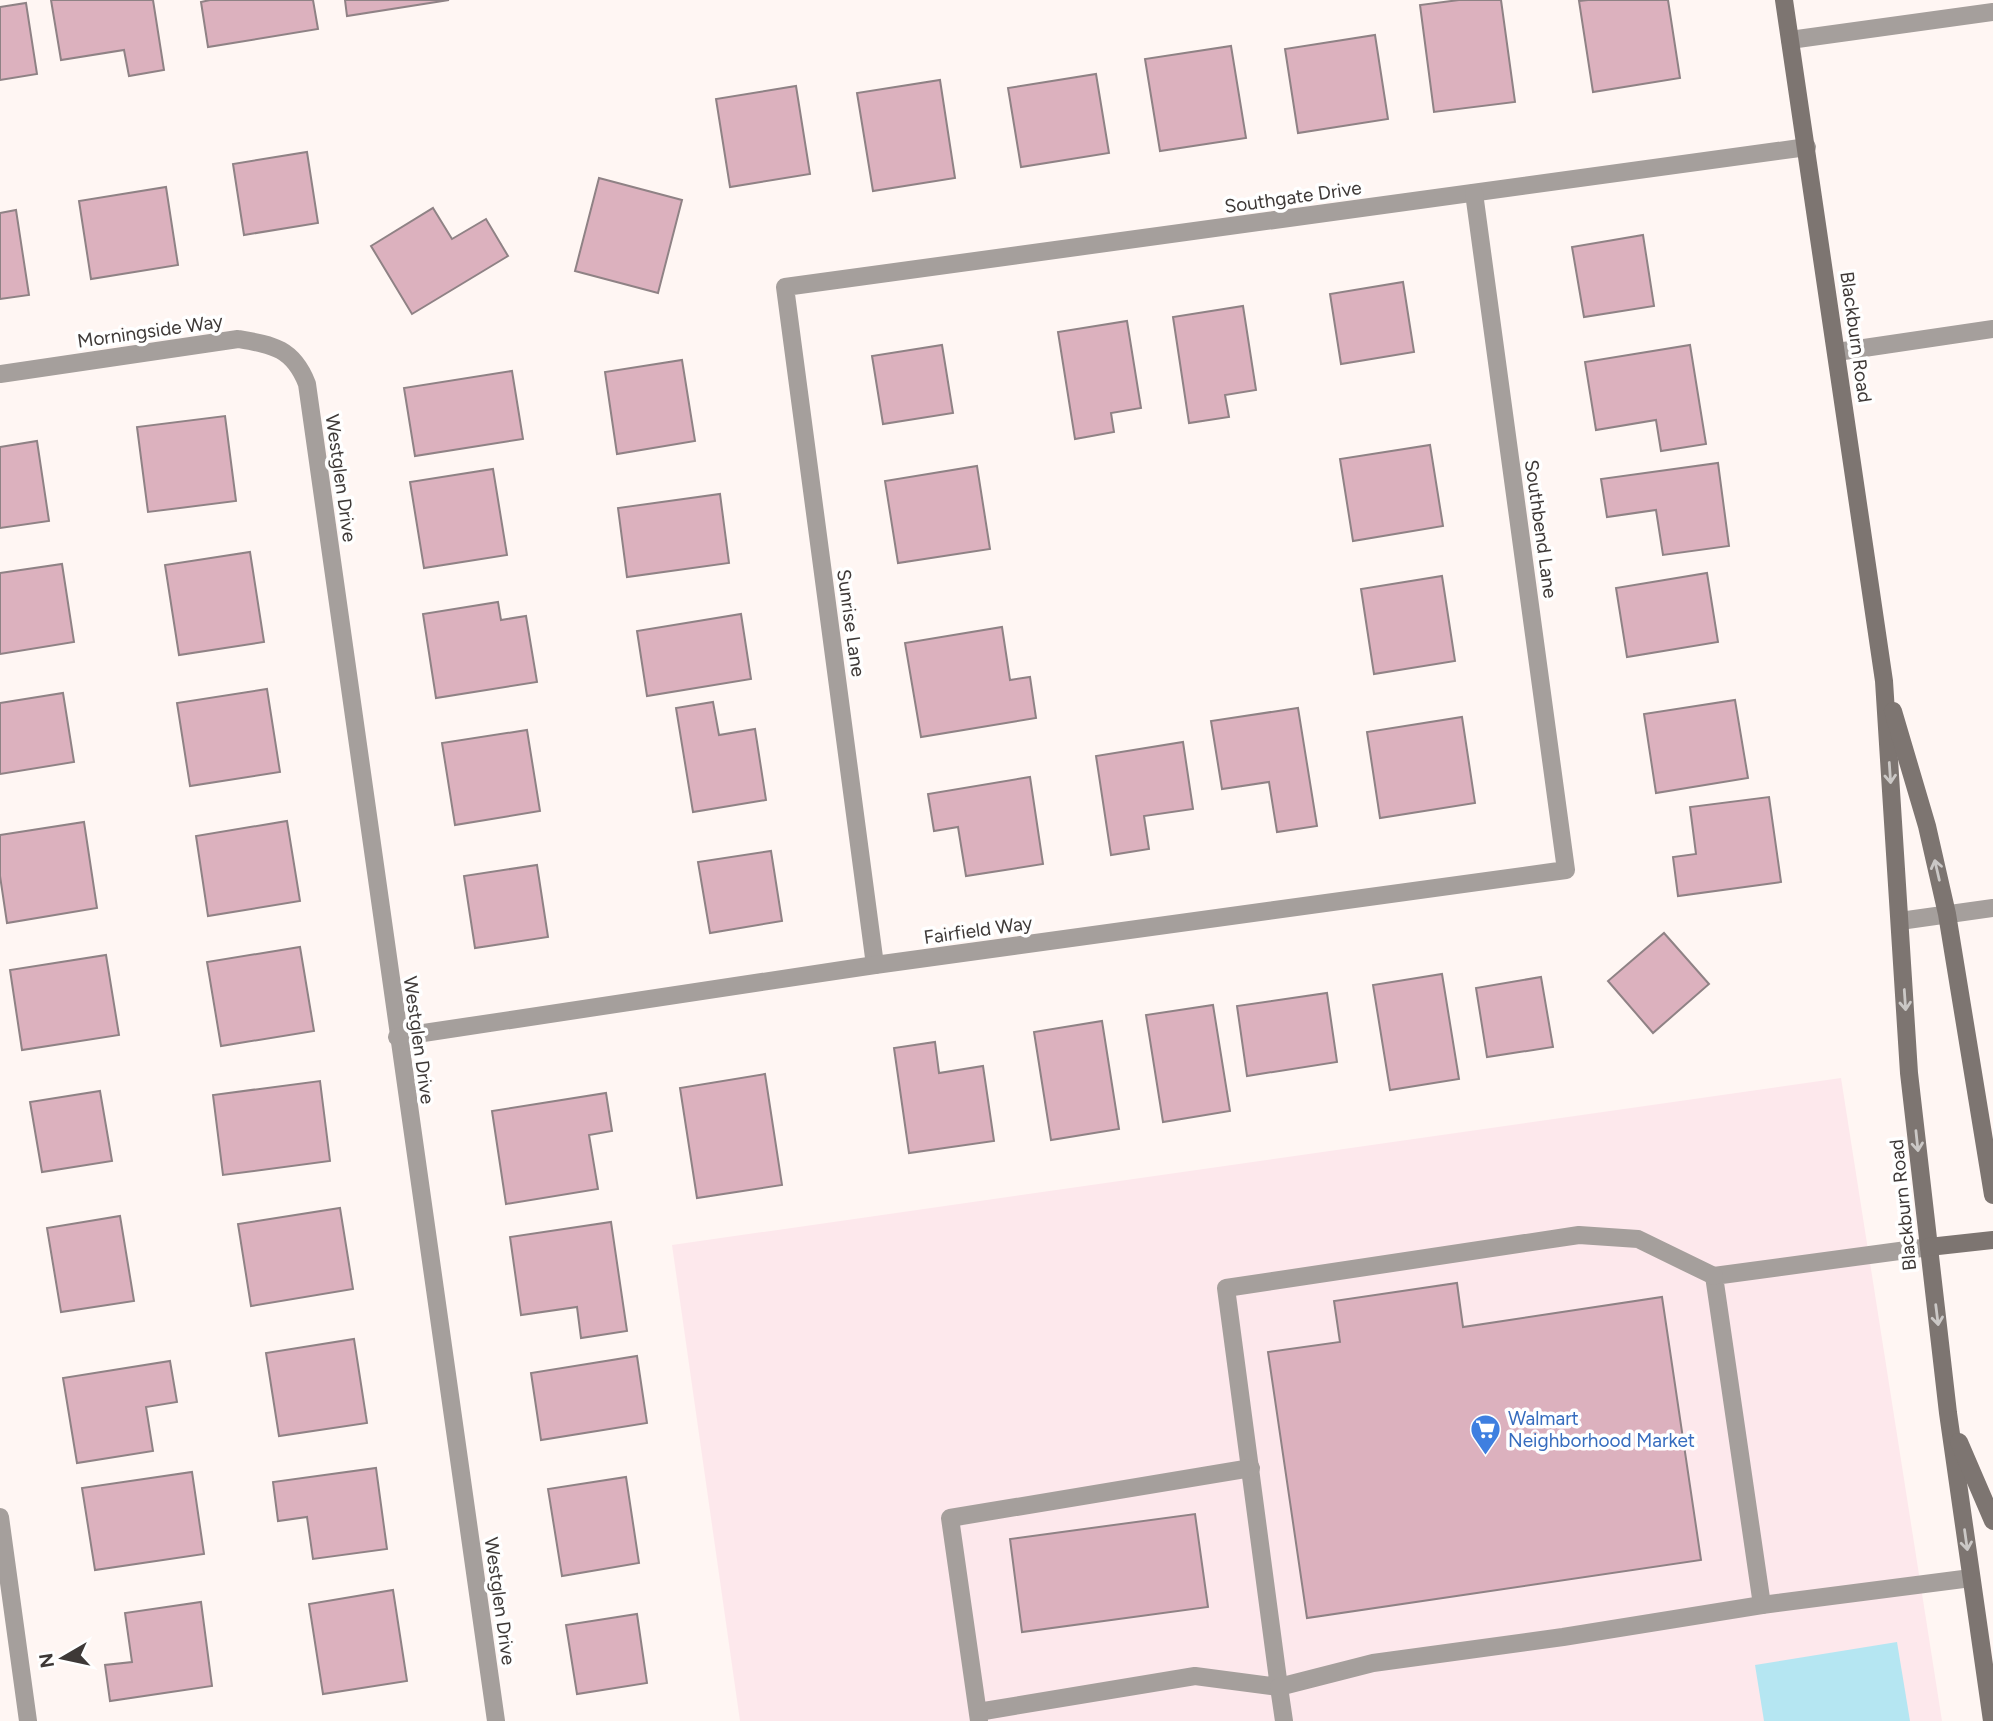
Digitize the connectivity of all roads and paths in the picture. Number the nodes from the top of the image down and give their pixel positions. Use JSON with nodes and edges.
{"nodes":[{"id":1,"x":1784,"y":0,"type":"edge"},
{"id":2,"x":1993,"y":12,"type":"edge"},
{"id":3,"x":1790,"y":40,"type":"junction"},
{"id":4,"x":1807,"y":147,"type":"junction"},
{"id":5,"x":1474,"y":193,"type":"junction"},
{"id":6,"x":785,"y":287,"type":"joint"},
{"id":7,"x":1993,"y":329,"type":"edge"},
{"id":8,"x":1837,"y":352,"type":"junction"},
{"id":9,"x":300,"y":365,"type":"joint"},
{"id":10,"x":0,"y":374,"type":"edge"},
{"id":11,"x":1884,"y":681,"type":"junction"},
{"id":12,"x":1566,"y":870,"type":"joint"},
{"id":13,"x":1993,"y":908,"type":"edge"},
{"id":14,"x":1947,"y":914,"type":"junction"},
{"id":15,"x":1900,"y":921,"type":"junction"},
{"id":16,"x":875,"y":965,"type":"junction"},
{"id":17,"x":397,"y":1037,"type":"junction"},
{"id":18,"x":1993,"y":1195,"type":"edge"},
{"id":19,"x":1993,"y":1240,"type":"edge"},
{"id":20,"x":1929,"y":1247,"type":"junction"},
{"id":21,"x":1714,"y":1276,"type":"junction"},
{"id":22,"x":1948,"y":1413,"type":"junction"},
{"id":23,"x":1251,"y":1468,"type":"junction"},
{"id":24,"x":0,"y":1517,"type":"edge"},
{"id":25,"x":1993,"y":1521,"type":"edge"},
{"id":26,"x":1971,"y":1578,"type":"junction"},
{"id":27,"x":1762,"y":1605,"type":"junction"},
{"id":28,"x":1279,"y":1687,"type":"junction"},
{"id":29,"x":979,"y":1717,"type":"edge"},
{"id":30,"x":28,"y":1721,"type":"edge"},
{"id":31,"x":496,"y":1721,"type":"edge"},
{"id":32,"x":1284,"y":1721,"type":"edge"},
{"id":33,"x":1992,"y":1721,"type":"edge"}],
"edges":[{"from":1,"to":3,"type":"main road","name":"Blackburn Road"},
{"from":2,"to":3,"type":"street"},
{"from":3,"to":4,"type":"main road","name":"Blackburn Road"},
{"from":4,"to":5,"type":"street","name":"Southgate Drive"},
{"from":4,"to":8,"type":"main road","name":"Blackburn Road"},
{"from":5,"to":6,"type":"street","name":"Southgate Drive"},
{"from":5,"to":12,"type":"street","name":"Southbend Lane"},
{"from":6,"to":16,"type":"street","name":"Sunrise Lane"},
{"from":7,"to":8,"type":"street"},
{"from":8,"to":11,"type":"main road","name":"Blackburn Road"},
{"from":9,"to":10,"type":"street","name":"Morningside Way"},
{"from":9,"to":17,"type":"street","name":"Westglen Drive"},
{"from":14,"to":11,"type":"main road","name":"Blackburn Road","one_way":true},
{"from":11,"to":15,"type":"main road","name":"Blackburn Road","one_way":true},
{"from":12,"to":16,"type":"street","name":"Fairfield Way"},
{"from":13,"to":14,"type":"street"},
{"from":14,"to":15,"type":"street"},
{"from":14,"to":18,"type":"main road","name":"Blackburn Road"},
{"from":15,"to":20,"type":"main road","name":"Blackburn Road","one_way":true},
{"from":16,"to":17,"type":"street","name":"Fairfield Way"},
{"from":17,"to":31,"type":"street","name":"Westglen Drive"},
{"from":19,"to":20,"type":"main road"},
{"from":20,"to":21,"type":"street"},
{"from":20,"to":22,"type":"main road","name":"Blackburn Road","one_way":true},
{"from":21,"to":23,"type":"street"},
{"from":21,"to":27,"type":"street"},
{"from":22,"to":25,"type":"main road"},
{"from":22,"to":26,"type":"main road","name":"Blackburn Road","one_way":true},
{"from":23,"to":28,"type":"street"},
{"from":23,"to":29,"type":"street"},
{"from":24,"to":30,"type":"street"},
{"from":26,"to":27,"type":"street"},
{"from":26,"to":33,"type":"main road","name":"Blackburn Road"},
{"from":27,"to":28,"type":"street"},
{"from":28,"to":29,"type":"street"},
{"from":28,"to":32,"type":"street"}]}
